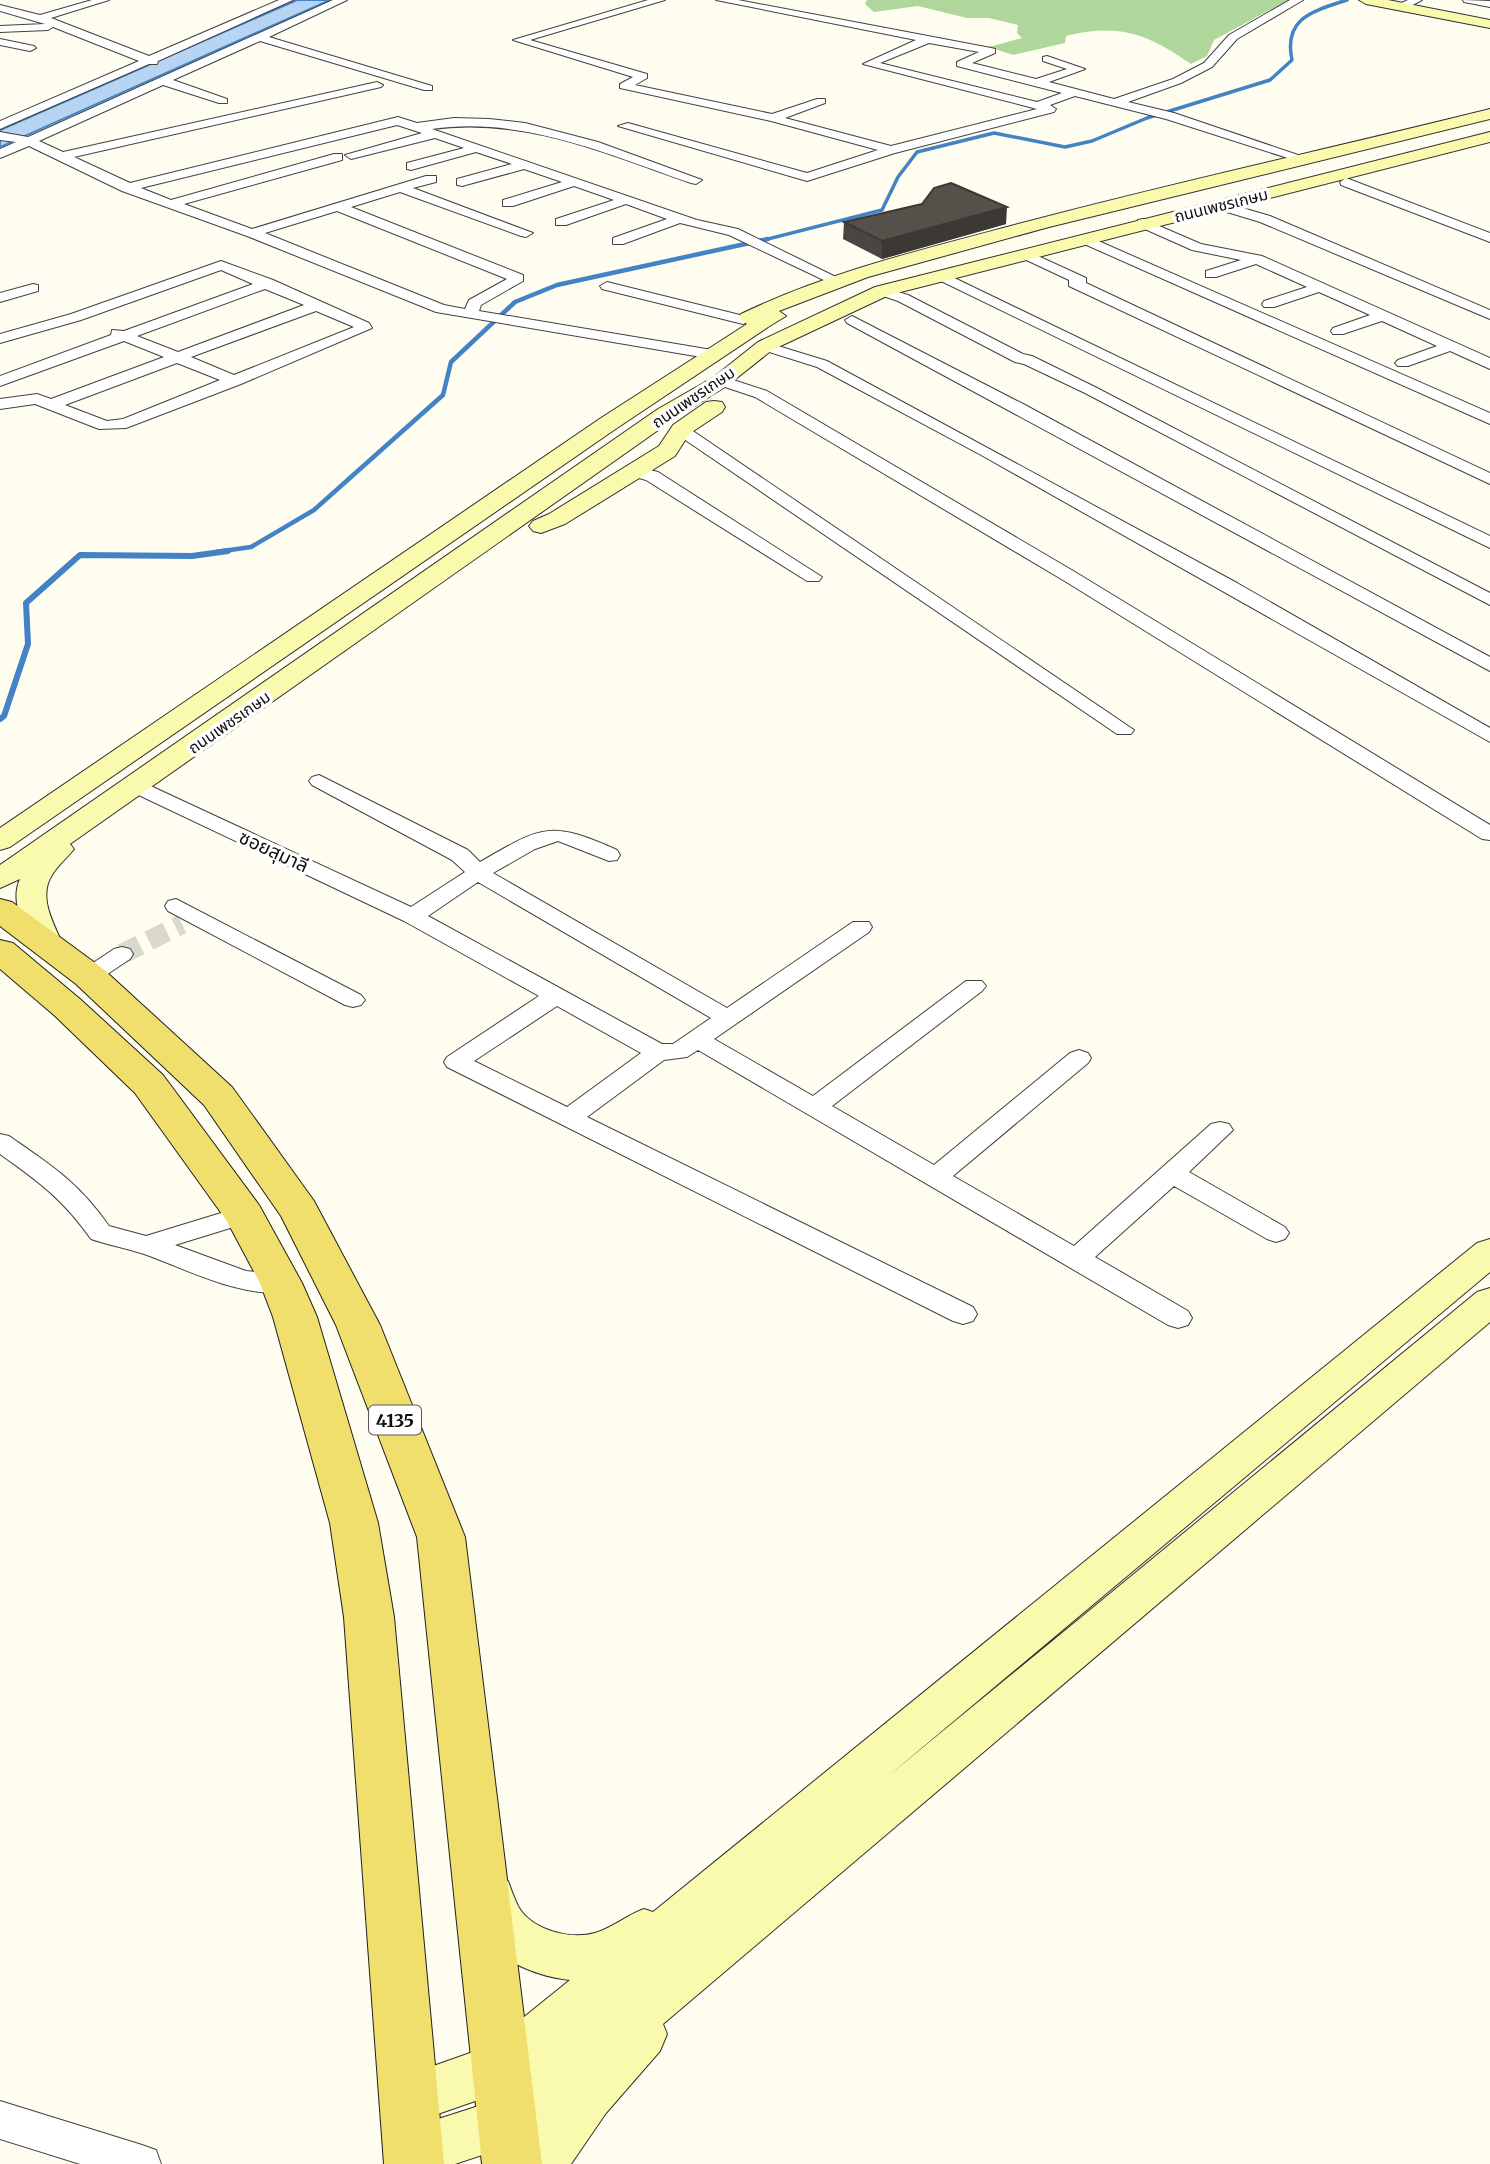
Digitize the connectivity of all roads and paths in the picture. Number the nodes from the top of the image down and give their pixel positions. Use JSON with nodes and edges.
{"nodes":[{"id":1,"x":104,"y":0,"type":"edge"},
{"id":2,"x":288,"y":0,"type":"edge"},
{"id":3,"x":342,"y":0,"type":"edge"},
{"id":4,"x":660,"y":0,"type":"edge"},
{"id":5,"x":721,"y":0,"type":"edge"},
{"id":6,"x":1298,"y":0,"type":"edge"},
{"id":7,"x":1366,"y":0,"type":"edge"},
{"id":8,"x":1417,"y":0,"type":"edge"},
{"id":9,"x":1468,"y":0,"type":"edge"},
{"id":10,"x":1490,"y":4,"type":"edge"},
{"id":11,"x":1401,"y":7,"type":"junction"},
{"id":12,"x":0,"y":8,"type":"edge"},
{"id":13,"x":40,"y":18,"type":"junction"},
{"id":14,"x":1490,"y":24,"type":"edge"},
{"id":15,"x":60,"y":26,"type":"junction"},
{"id":16,"x":0,"y":29,"type":"edge"},
{"id":17,"x":258,"y":37,"type":"junction"},
{"id":18,"x":930,"y":38,"type":"junction"},
{"id":19,"x":0,"y":42,"type":"edge"},
{"id":20,"x":30,"y":48,"type":"dead end"},
{"id":21,"x":1047,"y":59,"type":"dead end"},
{"id":22,"x":145,"y":61,"type":"junction"},
{"id":23,"x":192,"y":66,"type":"junction"},
{"id":24,"x":161,"y":80,"type":"junction"},
{"id":25,"x":1036,"y":83,"type":"junction"},
{"id":26,"x":377,"y":85,"type":"dead end"},
{"id":27,"x":428,"y":88,"type":"dead end"},
{"id":28,"x":1072,"y":93,"type":"junction"},
{"id":29,"x":223,"y":101,"type":"dead end"},
{"id":30,"x":821,"y":101,"type":"dead end"},
{"id":31,"x":1113,"y":103,"type":"junction"},
{"id":32,"x":1038,"y":106,"type":"junction"},
{"id":33,"x":1490,"y":114,"type":"edge"},
{"id":34,"x":773,"y":118,"type":"junction"},
{"id":35,"x":1490,"y":123,"type":"edge"},
{"id":36,"x":0,"y":125,"type":"edge"},
{"id":37,"x":624,"y":126,"type":"dead end"},
{"id":38,"x":417,"y":127,"type":"junction"},
{"id":39,"x":435,"y":134,"type":"junction"},
{"id":40,"x":0,"y":136,"type":"edge"},
{"id":41,"x":1490,"y":138,"type":"edge"},
{"id":42,"x":29,"y":141,"type":"junction"},
{"id":43,"x":477,"y":148,"type":"junction"},
{"id":44,"x":1490,"y":149,"type":"edge"},
{"id":45,"x":891,"y":150,"type":"junction"},
{"id":46,"x":0,"y":154,"type":"edge"},
{"id":47,"x":63,"y":156,"type":"junction"},
{"id":48,"x":1310,"y":160,"type":"junction"},
{"id":49,"x":524,"y":165,"type":"junction"},
{"id":50,"x":411,"y":166,"type":"dead end"},
{"id":51,"x":1347,"y":177,"type":"junction"},
{"id":52,"x":431,"y":179,"type":"dead end"},
{"id":53,"x":696,"y":180,"type":"dead end"},
{"id":54,"x":462,"y":182,"type":"dead end"},
{"id":55,"x":574,"y":182,"type":"junction"},
{"id":56,"x":127,"y":188,"type":"junction"},
{"id":57,"x":400,"y":188,"type":"junction"},
{"id":58,"x":626,"y":200,"type":"junction"},
{"id":59,"x":509,"y":203,"type":"dead end"},
{"id":60,"x":170,"y":204,"type":"junction"},
{"id":61,"x":338,"y":207,"type":"junction"},
{"id":62,"x":1230,"y":209,"type":"junction"},
{"id":63,"x":681,"y":218,"type":"junction"},
{"id":64,"x":561,"y":222,"type":"dead end"},
{"id":65,"x":1152,"y":227,"type":"junction"},
{"id":66,"x":252,"y":233,"type":"junction"},
{"id":67,"x":526,"y":233,"type":"dead end"},
{"id":68,"x":1490,"y":238,"type":"edge"},
{"id":69,"x":618,"y":241,"type":"dead end"},
{"id":70,"x":1095,"y":243,"type":"junction"},
{"id":71,"x":1034,"y":258,"type":"junction"},
{"id":72,"x":1257,"y":259,"type":"junction"},
{"id":73,"x":902,"y":266,"type":"junction"},
{"id":74,"x":1211,"y":274,"type":"dead end"},
{"id":75,"x":835,"y":280,"type":"junction"},
{"id":76,"x":952,"y":280,"type":"junction"},
{"id":77,"x":268,"y":283,"type":"junction"},
{"id":78,"x":607,"y":286,"type":"dead end"},
{"id":79,"x":1320,"y":287,"type":"junction"},
{"id":80,"x":33,"y":288,"type":"dead end"},
{"id":81,"x":883,"y":291,"type":"junction"},
{"id":82,"x":0,"y":298,"type":"edge"},
{"id":83,"x":903,"y":298,"type":"junction"},
{"id":84,"x":1269,"y":304,"type":"dead end"},
{"id":85,"x":318,"y":305,"type":"junction"},
{"id":86,"x":471,"y":314,"type":"junction"},
{"id":87,"x":1384,"y":315,"type":"junction"},
{"id":88,"x":1490,"y":315,"type":"edge"},
{"id":89,"x":76,"y":317,"type":"junction"},
{"id":90,"x":743,"y":320,"type":"junction"},
{"id":91,"x":852,"y":320,"type":"junction"},
{"id":92,"x":1338,"y":331,"type":"dead end"},
{"id":93,"x":125,"y":336,"type":"junction"},
{"id":94,"x":0,"y":339,"type":"edge"},
{"id":95,"x":765,"y":346,"type":"junction"},
{"id":96,"x":1448,"y":347,"type":"junction"},
{"id":97,"x":704,"y":352,"type":"junction"},
{"id":98,"x":790,"y":352,"type":"junction"},
{"id":99,"x":179,"y":358,"type":"junction"},
{"id":100,"x":1403,"y":363,"type":"dead end"},
{"id":101,"x":1490,"y":365,"type":"edge"},
{"id":102,"x":236,"y":381,"type":"junction"},
{"id":103,"x":721,"y":381,"type":"junction"},
{"id":104,"x":0,"y":382,"type":"edge"},
{"id":105,"x":747,"y":388,"type":"junction"},
{"id":106,"x":0,"y":404,"type":"edge"},
{"id":107,"x":52,"y":404,"type":"junction"},
{"id":108,"x":667,"y":414,"type":"junction"},
{"id":109,"x":1490,"y":419,"type":"edge"},
{"id":110,"x":687,"y":426,"type":"junction"},
{"id":111,"x":634,"y":471,"type":"junction"},
{"id":112,"x":1490,"y":479,"type":"edge"},
{"id":113,"x":451,"y":508,"type":"dead end"},
{"id":114,"x":503,"y":530,"type":"junction"},
{"id":115,"x":1490,"y":542,"type":"edge"},
{"id":116,"x":813,"y":577,"type":"dead end"},
{"id":117,"x":368,"y":581,"type":"junction"},
{"id":118,"x":417,"y":590,"type":"junction"},
{"id":119,"x":1490,"y":600,"type":"edge"},
{"id":120,"x":1490,"y":665,"type":"edge"},
{"id":121,"x":1124,"y":730,"type":"dead end"},
{"id":122,"x":1490,"y":736,"type":"edge"},
{"id":123,"x":319,"y":781,"type":"dead end"},
{"id":124,"x":135,"y":786,"type":"junction"},
{"id":125,"x":56,"y":802,"type":"junction"},
{"id":126,"x":99,"y":812,"type":"junction"},
{"id":127,"x":0,"y":821,"type":"edge"},
{"id":128,"x":1490,"y":834,"type":"edge"},
{"id":129,"x":0,"y":841,"type":"edge"},
{"id":130,"x":609,"y":855,"type":"dead end"},
{"id":131,"x":478,"y":873,"type":"junction"},
{"id":132,"x":0,"y":879,"type":"edge"},
{"id":133,"x":0,"y":909,"type":"edge"},
{"id":134,"x":179,"y":915,"type":"dead end"},
{"id":135,"x":412,"y":916,"type":"junction"},
{"id":136,"x":861,"y":927,"type":"dead end"},
{"id":137,"x":47,"y":943,"type":"junction"},
{"id":138,"x":0,"y":951,"type":"edge"},
{"id":139,"x":974,"y":986,"type":"dead end"},
{"id":140,"x":557,"y":995,"type":"junction"},
{"id":141,"x":353,"y":1000,"type":"dead end"},
{"id":142,"x":728,"y":1018,"type":"junction"},
{"id":143,"x":697,"y":1039,"type":"junction"},
{"id":144,"x":658,"y":1052,"type":"junction"},
{"id":145,"x":1079,"y":1058,"type":"dead end"},
{"id":146,"x":813,"y":1108,"type":"junction"},
{"id":147,"x":567,"y":1119,"type":"junction"},
{"id":148,"x":1220,"y":1130,"type":"dead end"},
{"id":149,"x":0,"y":1142,"type":"edge"},
{"id":150,"x":1172,"y":1173,"type":"junction"},
{"id":151,"x":935,"y":1178,"type":"junction"},
{"id":152,"x":244,"y":1215,"type":"junction"},
{"id":153,"x":1276,"y":1233,"type":"dead end"},
{"id":154,"x":146,"y":1245,"type":"junction"},
{"id":155,"x":1490,"y":1252,"type":"edge"},
{"id":156,"x":1076,"y":1259,"type":"junction"},
{"id":157,"x":281,"y":1283,"type":"junction"},
{"id":158,"x":1490,"y":1301,"type":"edge"},
{"id":159,"x":963,"y":1314,"type":"dead end"},
{"id":160,"x":1178,"y":1318,"type":"dead end"},
{"id":161,"x":478,"y":1861,"type":"junction"},
{"id":162,"x":748,"y":1892,"type":"junction"},
{"id":163,"x":0,"y":2120,"type":"edge"},
{"id":164,"x":516,"y":2129,"type":"edge"},
{"id":165,"x":412,"y":2138,"type":"edge"},
{"id":166,"x":142,"y":2164,"type":"edge"}],
"edges":[{"from":1,"to":13,"type":"street"},
{"from":2,"to":22,"type":"street"},
{"from":3,"to":17,"type":"street"},
{"from":4,"to":34,"type":"street"},
{"from":5,"to":18,"type":"street"},
{"from":6,"to":31,"type":"street"},
{"from":7,"to":11,"type":"street"},
{"from":8,"to":11,"type":"street"},
{"from":9,"to":10,"type":"street"},
{"from":11,"to":14,"type":"street"},
{"from":12,"to":13,"type":"street"},
{"from":13,"to":15,"type":"street"},
{"from":15,"to":16,"type":"street"},
{"from":15,"to":22,"type":"street"},
{"from":17,"to":23,"type":"street"},
{"from":17,"to":27,"type":"street"},
{"from":18,"to":25,"type":"street"},
{"from":18,"to":32,"type":"street"},
{"from":19,"to":20,"type":"street"},
{"from":21,"to":25,"type":"street"},
{"from":22,"to":23,"type":"street"},
{"from":22,"to":36,"type":"street"},
{"from":23,"to":24,"type":"street"},
{"from":24,"to":29,"type":"street"},
{"from":24,"to":42,"type":"street"},
{"from":25,"to":28,"type":"street"},
{"from":26,"to":47,"type":"street"},
{"from":28,"to":31,"type":"street"},
{"from":28,"to":32,"type":"street"},
{"from":30,"to":34,"type":"street"},
{"from":31,"to":48,"type":"street"},
{"from":32,"to":45,"type":"street"},
{"from":33,"to":48,"type":"main road"},
{"from":34,"to":45,"type":"street"},
{"from":35,"to":48,"type":"main road","name":"ถนนเพชรเกษม"},
{"from":37,"to":45,"type":"street"},
{"from":38,"to":39,"type":"street"},
{"from":38,"to":53,"type":"street"},
{"from":38,"to":56,"type":"street"},
{"from":39,"to":43,"type":"street"},
{"from":39,"to":60,"type":"street"},
{"from":40,"to":42,"type":"street"},
{"from":41,"to":51,"type":"main road","name":"ถนนเพชรเกษม"},
{"from":42,"to":46,"type":"street"},
{"from":42,"to":47,"type":"street"},
{"from":43,"to":49,"type":"street"},
{"from":43,"to":50,"type":"street"},
{"from":44,"to":51,"type":"main road"},
{"from":47,"to":56,"type":"street"},
{"from":48,"to":51,"type":"main road"},
{"from":48,"to":73,"type":"main road","name":"ถนนเพชรเกษม"},
{"from":49,"to":54,"type":"street"},
{"from":49,"to":55,"type":"street"},
{"from":51,"to":62,"type":"main road","name":"ถนนเพชรเกษม"},
{"from":51,"to":68,"type":"street"},
{"from":52,"to":57,"type":"street"},
{"from":55,"to":58,"type":"street"},
{"from":55,"to":59,"type":"street"},
{"from":56,"to":60,"type":"street"},
{"from":57,"to":61,"type":"street"},
{"from":57,"to":67,"type":"street"},
{"from":58,"to":63,"type":"street"},
{"from":58,"to":64,"type":"street"},
{"from":60,"to":66,"type":"street"},
{"from":61,"to":66,"type":"street"},
{"from":61,"to":86,"type":"street"},
{"from":62,"to":65,"type":"main road","name":"ถนนเพชรเกษม"},
{"from":62,"to":88,"type":"street"},
{"from":63,"to":69,"type":"street"},
{"from":63,"to":75,"type":"street"},
{"from":65,"to":70,"type":"main road","name":"ถนนเพชรเกษม"},
{"from":65,"to":72,"type":"street"},
{"from":66,"to":86,"type":"street"},
{"from":70,"to":71,"type":"main road","name":"ถนนเพชรเกษม"},
{"from":70,"to":109,"type":"street"},
{"from":71,"to":76,"type":"main road","name":"ถนนเพชรเกษม"},
{"from":71,"to":112,"type":"street"},
{"from":72,"to":74,"type":"street"},
{"from":72,"to":79,"type":"street"},
{"from":73,"to":75,"type":"main road"},
{"from":73,"to":97,"type":"main road","name":"ถนนเพชรเกษม"},
{"from":75,"to":90,"type":"main road"},
{"from":76,"to":81,"type":"main road","name":"ถนนเพชรเกษม"},
{"from":76,"to":83,"type":"main road"},
{"from":76,"to":115,"type":"street"},
{"from":77,"to":85,"type":"street"},
{"from":77,"to":89,"type":"street"},
{"from":77,"to":93,"type":"street"},
{"from":78,"to":90,"type":"street"},
{"from":79,"to":84,"type":"street"},
{"from":79,"to":87,"type":"street"},
{"from":80,"to":82,"type":"street"},
{"from":81,"to":83,"type":"street"},
{"from":81,"to":95,"type":"main road","name":"ถนนเพชรเกษม"},
{"from":83,"to":91,"type":"main road"},
{"from":83,"to":119,"type":"street"},
{"from":85,"to":99,"type":"street"},
{"from":85,"to":102,"type":"street"},
{"from":86,"to":97,"type":"street"},
{"from":87,"to":92,"type":"street"},
{"from":87,"to":96,"type":"street"},
{"from":89,"to":93,"type":"street"},
{"from":89,"to":94,"type":"street"},
{"from":90,"to":97,"type":"main road"},
{"from":91,"to":98,"type":"main road"},
{"from":91,"to":120,"type":"street"},
{"from":93,"to":99,"type":"street"},
{"from":93,"to":104,"type":"street"},
{"from":95,"to":98,"type":"street"},
{"from":95,"to":103,"type":"main road","name":"ถนนเพชรเกษม"},
{"from":96,"to":100,"type":"street"},
{"from":96,"to":101,"type":"street"},
{"from":97,"to":113,"type":"main road"},
{"from":97,"to":117,"type":"main road","name":"ถนนเพชรเกษม"},
{"from":98,"to":105,"type":"main road"},
{"from":98,"to":122,"type":"street"},
{"from":99,"to":102,"type":"street"},
{"from":99,"to":107,"type":"street"},
{"from":102,"to":107,"type":"street"},
{"from":103,"to":105,"type":"street"},
{"from":103,"to":108,"type":"main road","name":"ถนนเพชรเกษม"},
{"from":105,"to":110,"type":"main road"},
{"from":105,"to":128,"type":"street"},
{"from":106,"to":107,"type":"street"},
{"from":108,"to":110,"type":"street"},
{"from":108,"to":114,"type":"main road","name":"ถนนเพชรเกษม"},
{"from":110,"to":111,"type":"main road"},
{"from":110,"to":121,"type":"street"},
{"from":111,"to":114,"type":"main road"},
{"from":111,"to":116,"type":"street"},
{"from":114,"to":118,"type":"main road","name":"ถนนเพชรเกษม"},
{"from":117,"to":118,"type":"main road"},
{"from":117,"to":125,"type":"main road","name":"ถนนเพชรเกษม"},
{"from":118,"to":124,"type":"main road","name":"ถนนเพชรเกษม"},
{"from":123,"to":131,"type":"street"},
{"from":124,"to":126,"type":"main road","name":"ถนนเพชรเกษม"},
{"from":124,"to":135,"type":"street","name":"ซอยสุมาลี"},
{"from":125,"to":127,"type":"main road"},
{"from":125,"to":129,"type":"main road","name":"ถนนเพชรเกษม"},
{"from":126,"to":132,"type":"main road","name":"ถนนเพชรเกษม"},
{"from":126,"to":137,"type":"main road"},
{"from":130,"to":131,"type":"street"},
{"from":131,"to":135,"type":"street"},
{"from":131,"to":142,"type":"street"},
{"from":133,"to":137,"type":"main road","number":"4135"},
{"from":134,"to":141,"type":"street"},
{"from":135,"to":140,"type":"street","name":"ซอยสุมาลี"},
{"from":136,"to":142,"type":"street"},
{"from":137,"to":161,"type":"main road","number":"4135"},
{"from":138,"to":152,"type":"main road"},
{"from":139,"to":146,"type":"street"},
{"from":140,"to":144,"type":"street","name":"ซอยสุมาลี"},
{"from":140,"to":147,"type":"street"},
{"from":142,"to":143,"type":"street"},
{"from":143,"to":144,"type":"street"},
{"from":143,"to":146,"type":"street"},
{"from":144,"to":147,"type":"street"},
{"from":145,"to":151,"type":"street"},
{"from":146,"to":151,"type":"street"},
{"from":147,"to":159,"type":"street"},
{"from":148,"to":150,"type":"street"},
{"from":149,"to":154,"type":"street"},
{"from":150,"to":153,"type":"street"},
{"from":150,"to":156,"type":"street"},
{"from":151,"to":156,"type":"street"},
{"from":152,"to":154,"type":"street"},
{"from":152,"to":157,"type":"main road"},
{"from":154,"to":157,"type":"street"},
{"from":155,"to":162,"type":"main road"},
{"from":156,"to":160,"type":"street"},
{"from":157,"to":165,"type":"main road"},
{"from":158,"to":162,"type":"main road"},
{"from":161,"to":162,"type":"main road"},
{"from":161,"to":164,"type":"main road","number":"4135"},
{"from":162,"to":164,"type":"main road"},
{"from":162,"to":164,"type":"main road"},
{"from":163,"to":166,"type":"street"},
{"from":164,"to":165,"type":"main road"}]}
